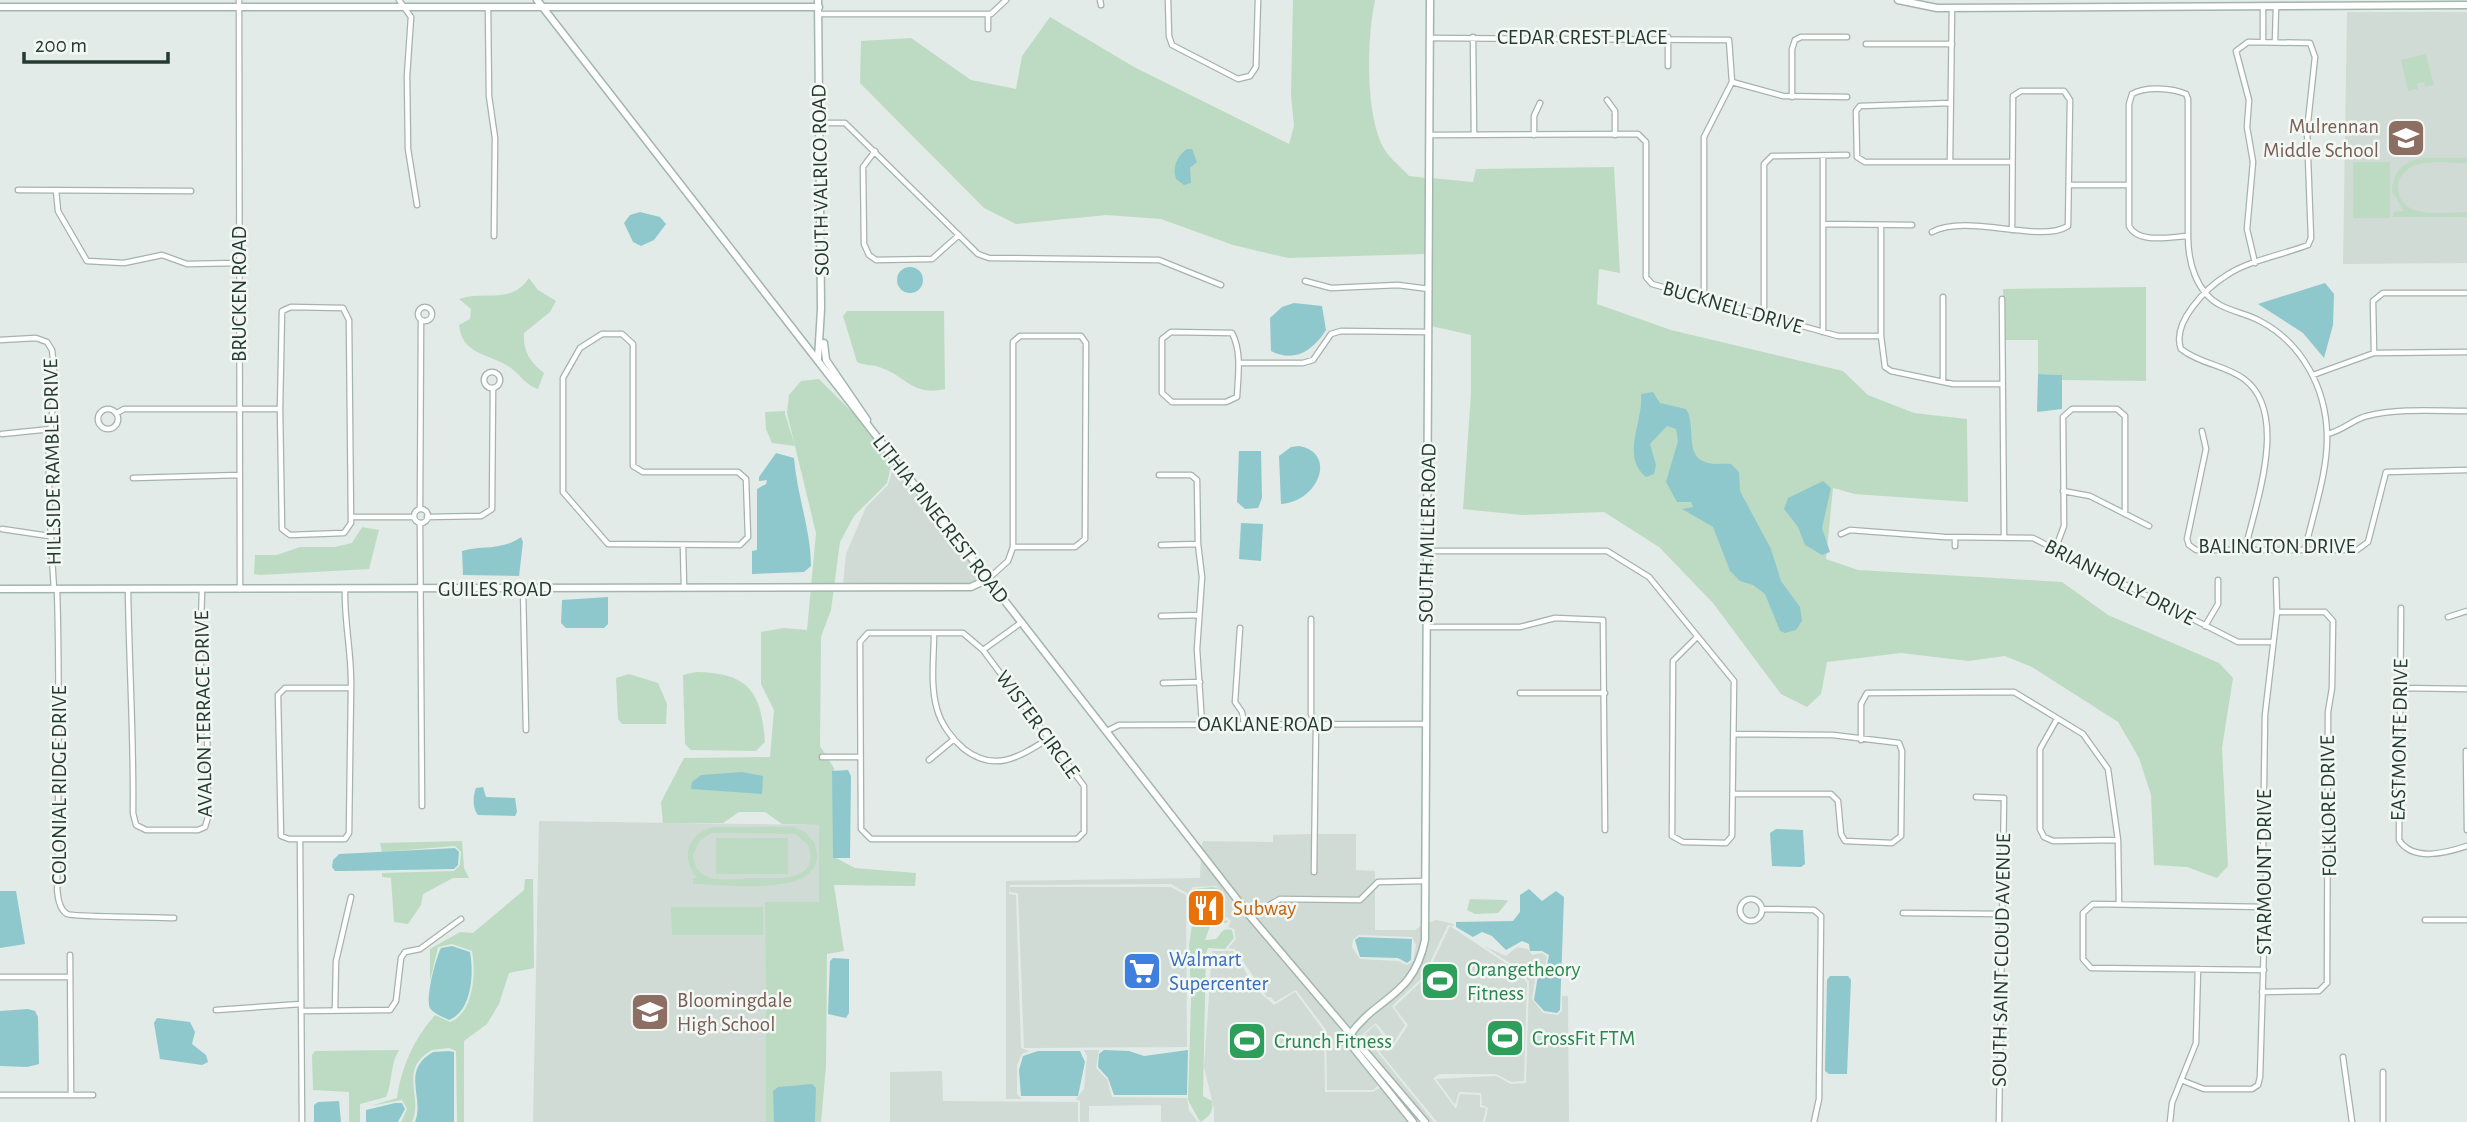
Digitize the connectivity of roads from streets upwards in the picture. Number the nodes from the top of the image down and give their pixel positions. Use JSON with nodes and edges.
{"nodes":[{"id":1,"x":162,"y":0,"type":"edge"},
{"id":2,"x":399,"y":0,"type":"edge"},
{"id":3,"x":537,"y":0,"type":"edge"},
{"id":4,"x":1006,"y":0,"type":"edge"},
{"id":5,"x":1168,"y":0,"type":"edge"},
{"id":6,"x":1258,"y":0,"type":"edge"},
{"id":7,"x":1430,"y":0,"type":"edge"},
{"id":8,"x":1898,"y":0,"type":"edge"},
{"id":9,"x":2126,"y":3,"type":"edge"},
{"id":10,"x":2333,"y":3,"type":"edge"},
{"id":11,"x":239,"y":4,"type":"edge"},
{"id":12,"x":603,"y":4,"type":"edge"},
{"id":13,"x":2008,"y":4,"type":"edge"},
{"id":14,"x":2270,"y":4,"type":"edge"},
{"id":15,"x":2467,"y":5,"type":"edge"},
{"id":16,"x":0,"y":7,"type":"edge"},
{"id":17,"x":488,"y":7,"type":"junction"},
{"id":18,"x":819,"y":7,"type":"edge"},
{"id":19,"x":162,"y":8,"type":"junction"},
{"id":20,"x":405,"y":8,"type":"junction"},
{"id":21,"x":543,"y":8,"type":"junction"},
{"id":22,"x":1952,"y":8,"type":"junction"},
{"id":23,"x":988,"y":14,"type":"junction"},
{"id":24,"x":988,"y":29,"type":"dead end"},
{"id":25,"x":1473,"y":37,"type":"junction"},
{"id":26,"x":1668,"y":37,"type":"junction"},
{"id":27,"x":1847,"y":37,"type":"dead end"},
{"id":28,"x":1430,"y":38,"type":"junction"},
{"id":29,"x":2263,"y":42,"type":"junction"},
{"id":30,"x":2275,"y":42,"type":"junction"},
{"id":31,"x":1866,"y":44,"type":"dead end"},
{"id":32,"x":1952,"y":44,"type":"junction"},
{"id":33,"x":1668,"y":66,"type":"dead end"},
{"id":34,"x":1732,"y":82,"type":"junction"},
{"id":35,"x":1792,"y":97,"type":"junction"},
{"id":36,"x":1847,"y":97,"type":"dead end"},
{"id":37,"x":1607,"y":100,"type":"dead end"},
{"id":38,"x":1540,"y":103,"type":"dead end"},
{"id":39,"x":1950,"y":103,"type":"junction"},
{"id":40,"x":819,"y":123,"type":"junction"},
{"id":41,"x":1430,"y":135,"type":"junction"},
{"id":42,"x":1474,"y":135,"type":"junction"},
{"id":43,"x":1534,"y":135,"type":"junction"},
{"id":44,"x":1615,"y":135,"type":"junction"},
{"id":45,"x":875,"y":151,"type":"junction"},
{"id":46,"x":1847,"y":155,"type":"dead end"},
{"id":47,"x":1822,"y":156,"type":"junction"},
{"id":48,"x":1950,"y":162,"type":"junction"},
{"id":49,"x":2012,"y":162,"type":"junction"},
{"id":50,"x":2070,"y":185,"type":"junction"},
{"id":51,"x":2128,"y":185,"type":"junction"},
{"id":52,"x":18,"y":190,"type":"dead end"},
{"id":53,"x":56,"y":190,"type":"junction"},
{"id":54,"x":191,"y":191,"type":"dead end"},
{"id":55,"x":418,"y":205,"type":"dead end"},
{"id":56,"x":1823,"y":225,"type":"junction"},
{"id":57,"x":1881,"y":225,"type":"junction"},
{"id":58,"x":1912,"y":225,"type":"dead end"},
{"id":59,"x":2012,"y":230,"type":"junction"},
{"id":60,"x":1932,"y":232,"type":"dead end"},
{"id":61,"x":959,"y":235,"type":"junction"},
{"id":62,"x":494,"y":236,"type":"dead end"},
{"id":63,"x":2188,"y":236,"type":"junction"},
{"id":64,"x":238,"y":263,"type":"junction"},
{"id":65,"x":2255,"y":263,"type":"junction"},
{"id":66,"x":1305,"y":281,"type":"dead end"},
{"id":67,"x":1221,"y":285,"type":"dead end"},
{"id":68,"x":1429,"y":289,"type":"junction"},
{"id":69,"x":2467,"y":293,"type":"edge"},
{"id":70,"x":2206,"y":294,"type":"junction"},
{"id":71,"x":1943,"y":297,"type":"dead end"},
{"id":72,"x":1704,"y":298,"type":"junction"},
{"id":73,"x":2002,"y":299,"type":"dead end"},
{"id":74,"x":1764,"y":316,"type":"junction"},
{"id":75,"x":421,"y":320,"type":"dead end"},
{"id":76,"x":1429,"y":332,"type":"junction"},
{"id":77,"x":1823,"y":332,"type":"junction"},
{"id":78,"x":1881,"y":336,"type":"junction"},
{"id":79,"x":0,"y":340,"type":"edge"},
{"id":80,"x":2374,"y":352,"type":"junction"},
{"id":81,"x":2467,"y":352,"type":"edge"},
{"id":82,"x":821,"y":358,"type":"junction"},
{"id":83,"x":1239,"y":363,"type":"junction"},
{"id":84,"x":2313,"y":375,"type":"junction"},
{"id":85,"x":1943,"y":382,"type":"junction"},
{"id":86,"x":2003,"y":384,"type":"junction"},
{"id":87,"x":493,"y":388,"type":"dead end"},
{"id":88,"x":238,"y":407,"type":"junction"},
{"id":89,"x":280,"y":410,"type":"junction"},
{"id":90,"x":2467,"y":411,"type":"edge"},
{"id":91,"x":117,"y":413,"type":"junction"},
{"id":92,"x":51,"y":429,"type":"junction"},
{"id":93,"x":2202,"y":432,"type":"dead end"},
{"id":94,"x":2327,"y":433,"type":"junction"},
{"id":95,"x":2,"y":434,"type":"dead end"},
{"id":96,"x":2467,"y":470,"type":"edge"},
{"id":97,"x":239,"y":475,"type":"junction"},
{"id":98,"x":1159,"y":475,"type":"dead end"},
{"id":99,"x":132,"y":478,"type":"dead end"},
{"id":100,"x":2063,"y":491,"type":"junction"},
{"id":101,"x":419,"y":509,"type":"junction"},
{"id":102,"x":2125,"y":514,"type":"junction"},
{"id":103,"x":351,"y":517,"type":"junction"},
{"id":104,"x":414,"y":517,"type":"junction"},
{"id":105,"x":428,"y":517,"type":"junction"},
{"id":106,"x":420,"y":523,"type":"junction"},
{"id":107,"x":2149,"y":526,"type":"dead end"},
{"id":108,"x":2,"y":529,"type":"dead end"},
{"id":109,"x":1841,"y":534,"type":"dead end"},
{"id":110,"x":49,"y":536,"type":"junction"},
{"id":111,"x":2004,"y":536,"type":"junction"},
{"id":112,"x":1955,"y":537,"type":"junction"},
{"id":113,"x":1198,"y":544,"type":"junction"},
{"id":114,"x":1161,"y":545,"type":"dead end"},
{"id":115,"x":1955,"y":546,"type":"dead end"},
{"id":116,"x":683,"y":547,"type":"junction"},
{"id":117,"x":1013,"y":547,"type":"junction"},
{"id":118,"x":2056,"y":547,"type":"junction"},
{"id":119,"x":2245,"y":550,"type":"junction"},
{"id":120,"x":2305,"y":550,"type":"junction"},
{"id":121,"x":1427,"y":551,"type":"junction"},
{"id":122,"x":988,"y":579,"type":"junction"},
{"id":123,"x":2218,"y":580,"type":"dead end"},
{"id":124,"x":2276,"y":580,"type":"dead end"},
{"id":125,"x":523,"y":588,"type":"junction"},
{"id":126,"x":684,"y":588,"type":"junction"},
{"id":127,"x":0,"y":589,"type":"edge"},
{"id":128,"x":56,"y":589,"type":"junction"},
{"id":129,"x":128,"y":589,"type":"junction"},
{"id":130,"x":202,"y":589,"type":"junction"},
{"id":131,"x":240,"y":589,"type":"junction"},
{"id":132,"x":345,"y":589,"type":"junction"},
{"id":133,"x":422,"y":589,"type":"junction"},
{"id":134,"x":2401,"y":608,"type":"dead end"},
{"id":135,"x":2467,"y":611,"type":"edge"},
{"id":136,"x":2277,"y":612,"type":"junction"},
{"id":137,"x":1199,"y":615,"type":"junction"},
{"id":138,"x":1161,"y":616,"type":"dead end"},
{"id":139,"x":2448,"y":617,"type":"dead end"},
{"id":140,"x":1311,"y":619,"type":"dead end"},
{"id":141,"x":1021,"y":622,"type":"junction"},
{"id":142,"x":2205,"y":626,"type":"junction"},
{"id":143,"x":1426,"y":627,"type":"junction"},
{"id":144,"x":1240,"y":628,"type":"dead end"},
{"id":145,"x":934,"y":633,"type":"junction"},
{"id":146,"x":1697,"y":637,"type":"junction"},
{"id":147,"x":2271,"y":642,"type":"junction"},
{"id":148,"x":983,"y":650,"type":"junction"},
{"id":149,"x":1200,"y":682,"type":"junction"},
{"id":150,"x":1163,"y":683,"type":"dead end"},
{"id":151,"x":351,"y":688,"type":"junction"},
{"id":152,"x":2400,"y":688,"type":"junction"},
{"id":153,"x":2467,"y":689,"type":"edge"},
{"id":154,"x":1520,"y":693,"type":"dead end"},
{"id":155,"x":1605,"y":693,"type":"junction"},
{"id":156,"x":2057,"y":719,"type":"junction"},
{"id":157,"x":1202,"y":724,"type":"junction"},
{"id":158,"x":1244,"y":724,"type":"junction"},
{"id":159,"x":1316,"y":724,"type":"junction"},
{"id":160,"x":1425,"y":724,"type":"junction"},
{"id":161,"x":526,"y":730,"type":"dead end"},
{"id":162,"x":1107,"y":731,"type":"junction"},
{"id":163,"x":1734,"y":734,"type":"junction"},
{"id":164,"x":1048,"y":739,"type":"junction"},
{"id":165,"x":953,"y":740,"type":"junction"},
{"id":166,"x":1861,"y":740,"type":"junction"},
{"id":167,"x":2466,"y":751,"type":"edge"},
{"id":168,"x":822,"y":757,"type":"dead end"},
{"id":169,"x":859,"y":757,"type":"junction"},
{"id":170,"x":929,"y":760,"type":"dead end"},
{"id":171,"x":1733,"y":794,"type":"junction"},
{"id":172,"x":1976,"y":797,"type":"dead end"},
{"id":173,"x":422,"y":806,"type":"dead end"},
{"id":174,"x":1605,"y":830,"type":"dead end"},
{"id":175,"x":2467,"y":830,"type":"edge"},
{"id":176,"x":300,"y":839,"type":"junction"},
{"id":177,"x":2118,"y":840,"type":"junction"},
{"id":178,"x":2467,"y":846,"type":"edge"},
{"id":179,"x":1314,"y":872,"type":"dead end"},
{"id":180,"x":1424,"y":881,"type":"junction"},
{"id":181,"x":351,"y":897,"type":"dead end"},
{"id":182,"x":2119,"y":904,"type":"junction"},
{"id":183,"x":2265,"y":907,"type":"junction"},
{"id":184,"x":1762,"y":909,"type":"junction"},
{"id":185,"x":1903,"y":913,"type":"dead end"},
{"id":186,"x":2002,"y":914,"type":"junction"},
{"id":187,"x":1250,"y":916,"type":"junction"},
{"id":188,"x":174,"y":918,"type":"dead end"},
{"id":189,"x":461,"y":919,"type":"dead end"},
{"id":190,"x":2467,"y":919,"type":"edge"},
{"id":191,"x":2425,"y":920,"type":"dead end"},
{"id":192,"x":70,"y":955,"type":"dead end"},
{"id":193,"x":2198,"y":969,"type":"junction"},
{"id":194,"x":2264,"y":970,"type":"junction"},
{"id":195,"x":0,"y":977,"type":"edge"},
{"id":196,"x":70,"y":977,"type":"junction"},
{"id":197,"x":2262,"y":992,"type":"junction"},
{"id":198,"x":301,"y":1004,"type":"junction"},
{"id":199,"x":335,"y":1009,"type":"junction"},
{"id":200,"x":216,"y":1010,"type":"dead end"},
{"id":201,"x":302,"y":1012,"type":"junction"},
{"id":202,"x":1349,"y":1036,"type":"junction"},
{"id":203,"x":2343,"y":1057,"type":"dead end"},
{"id":204,"x":2384,"y":1072,"type":"dead end"},
{"id":205,"x":2181,"y":1080,"type":"junction"},
{"id":206,"x":0,"y":1095,"type":"edge"},
{"id":207,"x":71,"y":1095,"type":"junction"},
{"id":208,"x":93,"y":1095,"type":"dead end"},
{"id":209,"x":302,"y":1122,"type":"edge"},
{"id":210,"x":1413,"y":1122,"type":"edge"},
{"id":211,"x":1425,"y":1122,"type":"edge"},
{"id":212,"x":1814,"y":1122,"type":"edge"},
{"id":213,"x":1999,"y":1122,"type":"edge"},
{"id":214,"x":2170,"y":1122,"type":"edge"},
{"id":215,"x":2351,"y":1122,"type":"edge"},
{"id":216,"x":2383,"y":1122,"type":"edge"}],
"edges":[{"from":1,"to":19,"type":"street"},
{"from":2,"to":20,"type":"street"},
{"from":3,"to":21,"type":"street","name":"LITHIA PINECREST ROAD"},
{"from":4,"to":23,"type":"street"},
{"from":5,"to":6,"type":"street"},
{"from":7,"to":28,"type":"street","name":"SOUTH MILLER ROAD"},
{"from":8,"to":22,"type":"street"},
{"from":9,"to":13,"type":"street"},
{"from":9,"to":14,"type":"street"},
{"from":10,"to":14,"type":"street"},
{"from":10,"to":15,"type":"street"},
{"from":11,"to":19,"type":"street"},
{"from":11,"to":20,"type":"street"},
{"from":11,"to":64,"type":"street","name":"BRUCKEN ROAD"},
{"from":12,"to":18,"type":"street"},
{"from":12,"to":21,"type":"street"},
{"from":13,"to":22,"type":"street"},
{"from":14,"to":29,"type":"street"},
{"from":14,"to":30,"type":"street"},
{"from":16,"to":19,"type":"street"},
{"from":17,"to":20,"type":"street"},
{"from":17,"to":21,"type":"street"},
{"from":17,"to":62,"type":"street"},
{"from":18,"to":23,"type":"street"},
{"from":18,"to":40,"type":"street","name":"SOUTH VALRICO ROAD"},
{"from":20,"to":55,"type":"street"},
{"from":21,"to":82,"type":"street","name":"LITHIA PINECREST ROAD"},
{"from":22,"to":32,"type":"street"},
{"from":23,"to":24,"type":"street"},
{"from":25,"to":26,"type":"street","name":"CEDAR CREST PLACE"},
{"from":25,"to":28,"type":"street","name":"CEDAR CREST PLACE"},
{"from":25,"to":42,"type":"street"},
{"from":26,"to":33,"type":"street"},
{"from":26,"to":34,"type":"street","name":"CEDAR CREST PLACE"},
{"from":27,"to":35,"type":"street"},
{"from":28,"to":41,"type":"street","name":"SOUTH MILLER ROAD"},
{"from":29,"to":30,"type":"street"},
{"from":29,"to":65,"type":"street"},
{"from":30,"to":65,"type":"street"},
{"from":31,"to":32,"type":"street"},
{"from":32,"to":39,"type":"street"},
{"from":34,"to":35,"type":"street"},
{"from":34,"to":72,"type":"street"},
{"from":35,"to":36,"type":"street"},
{"from":37,"to":44,"type":"street"},
{"from":38,"to":43,"type":"street"},
{"from":39,"to":48,"type":"street"},
{"from":39,"to":48,"type":"street"},
{"from":40,"to":45,"type":"street"},
{"from":40,"to":82,"type":"street","name":"SOUTH VALRICO ROAD"},
{"from":41,"to":42,"type":"street","name":"BUCKNELL DRIVE"},
{"from":41,"to":68,"type":"street","name":"SOUTH MILLER ROAD"},
{"from":42,"to":43,"type":"street","name":"BUCKNELL DRIVE"},
{"from":43,"to":44,"type":"street","name":"BUCKNELL DRIVE"},
{"from":44,"to":72,"type":"street","name":"BUCKNELL DRIVE"},
{"from":45,"to":61,"type":"street"},
{"from":45,"to":61,"type":"street"},
{"from":46,"to":47,"type":"street"},
{"from":47,"to":56,"type":"street"},
{"from":47,"to":74,"type":"street"},
{"from":48,"to":49,"type":"street"},
{"from":49,"to":50,"type":"street"},
{"from":49,"to":59,"type":"street"},
{"from":50,"to":51,"type":"street"},
{"from":50,"to":59,"type":"street"},
{"from":51,"to":63,"type":"street"},
{"from":51,"to":63,"type":"street"},
{"from":52,"to":53,"type":"street"},
{"from":53,"to":54,"type":"street"},
{"from":53,"to":64,"type":"street"},
{"from":56,"to":57,"type":"street"},
{"from":56,"to":77,"type":"street"},
{"from":57,"to":58,"type":"street"},
{"from":57,"to":78,"type":"street"},
{"from":59,"to":60,"type":"street"},
{"from":61,"to":67,"type":"street"},
{"from":63,"to":70,"type":"street"},
{"from":64,"to":88,"type":"street","name":"BRUCKEN ROAD"},
{"from":65,"to":70,"type":"street"},
{"from":66,"to":68,"type":"street"},
{"from":68,"to":76,"type":"street","name":"SOUTH MILLER ROAD"},
{"from":69,"to":80,"type":"street"},
{"from":70,"to":84,"type":"street"},
{"from":70,"to":119,"type":"street"},
{"from":71,"to":85,"type":"street"},
{"from":72,"to":74,"type":"street","name":"BUCKNELL DRIVE"},
{"from":73,"to":86,"type":"street"},
{"from":74,"to":77,"type":"street","name":"BUCKNELL DRIVE"},
{"from":75,"to":101,"type":"street"},
{"from":76,"to":83,"type":"street"},
{"from":76,"to":121,"type":"street","name":"SOUTH MILLER ROAD"},
{"from":77,"to":78,"type":"street","name":"BUCKNELL DRIVE"},
{"from":78,"to":85,"type":"street"},
{"from":79,"to":92,"type":"street","name":"HILLSIDE RAMBLE DRIVE"},
{"from":80,"to":81,"type":"street"},
{"from":80,"to":84,"type":"street"},
{"from":82,"to":122,"type":"street","name":"LITHIA PINECREST ROAD"},
{"from":83,"to":83,"type":"street"},
{"from":84,"to":94,"type":"street"},
{"from":85,"to":86,"type":"street"},
{"from":86,"to":111,"type":"street"},
{"from":87,"to":105,"type":"street"},
{"from":88,"to":89,"type":"street"},
{"from":88,"to":91,"type":"street"},
{"from":88,"to":97,"type":"street","name":"BRUCKEN ROAD"},
{"from":89,"to":103,"type":"street"},
{"from":89,"to":103,"type":"street"},
{"from":90,"to":94,"type":"street"},
{"from":91,"to":91,"type":"street"},
{"from":92,"to":95,"type":"street"},
{"from":92,"to":110,"type":"street","name":"HILLSIDE RAMBLE DRIVE"},
{"from":93,"to":119,"type":"street","name":"BALINGTON DRIVE"},
{"from":94,"to":120,"type":"street"},
{"from":96,"to":120,"type":"street","name":"BALINGTON DRIVE"},
{"from":97,"to":99,"type":"street"},
{"from":97,"to":131,"type":"street","name":"BRUCKEN ROAD"},
{"from":98,"to":113,"type":"street"},
{"from":100,"to":102,"type":"street"},
{"from":100,"to":102,"type":"street"},
{"from":100,"to":118,"type":"street"},
{"from":101,"to":104,"type":"street"},
{"from":101,"to":105,"type":"street"},
{"from":102,"to":107,"type":"street"},
{"from":103,"to":104,"type":"street"},
{"from":104,"to":106,"type":"street"},
{"from":105,"to":106,"type":"street"},
{"from":106,"to":133,"type":"street"},
{"from":108,"to":110,"type":"street"},
{"from":109,"to":112,"type":"street","name":"BRIANHOLLY DRIVE"},
{"from":110,"to":128,"type":"street","name":"HILLSIDE RAMBLE DRIVE"},
{"from":111,"to":112,"type":"street","name":"BRIANHOLLY DRIVE"},
{"from":111,"to":118,"type":"street","name":"BRIANHOLLY DRIVE"},
{"from":112,"to":115,"type":"street"},
{"from":113,"to":114,"type":"street"},
{"from":113,"to":137,"type":"street"},
{"from":116,"to":116,"type":"street"},
{"from":116,"to":126,"type":"street"},
{"from":117,"to":117,"type":"street"},
{"from":117,"to":122,"type":"street"},
{"from":118,"to":142,"type":"street","name":"BRIANHOLLY DRIVE"},
{"from":119,"to":120,"type":"street","name":"BALINGTON DRIVE"},
{"from":121,"to":143,"type":"street","name":"SOUTH MILLER ROAD"},
{"from":121,"to":146,"type":"street"},
{"from":122,"to":126,"type":"street","name":"GUILES ROAD"},
{"from":122,"to":141,"type":"street","name":"LITHIA PINECREST ROAD"},
{"from":123,"to":142,"type":"street"},
{"from":124,"to":136,"type":"street","name":"STARMOUNT DRIVE"},
{"from":125,"to":126,"type":"street","name":"GUILES ROAD"},
{"from":125,"to":133,"type":"street","name":"GUILES ROAD"},
{"from":125,"to":161,"type":"street"},
{"from":127,"to":128,"type":"street","name":"GUILES ROAD"},
{"from":128,"to":129,"type":"street","name":"GUILES ROAD"},
{"from":128,"to":188,"type":"street","name":"COLONIAL RIDGE DRIVE"},
{"from":129,"to":130,"type":"street","name":"GUILES ROAD"},
{"from":129,"to":130,"type":"street","name":"AVALON TERRACE DRIVE"},
{"from":130,"to":131,"type":"street","name":"GUILES ROAD"},
{"from":131,"to":132,"type":"street","name":"GUILES ROAD"},
{"from":132,"to":133,"type":"street","name":"GUILES ROAD"},
{"from":132,"to":151,"type":"street"},
{"from":133,"to":173,"type":"street"},
{"from":134,"to":152,"type":"street","name":"EASTMONTE DRIVE"},
{"from":135,"to":139,"type":"street"},
{"from":136,"to":147,"type":"street","name":"STARMOUNT DRIVE"},
{"from":136,"to":197,"type":"street","name":"FOLKLORE DRIVE"},
{"from":137,"to":138,"type":"street"},
{"from":137,"to":149,"type":"street"},
{"from":140,"to":159,"type":"street"},
{"from":141,"to":148,"type":"street"},
{"from":141,"to":162,"type":"street","name":"LITHIA PINECREST ROAD"},
{"from":142,"to":147,"type":"street","name":"BRIANHOLLY DRIVE"},
{"from":143,"to":155,"type":"street"},
{"from":143,"to":160,"type":"street","name":"SOUTH MILLER ROAD"},
{"from":144,"to":158,"type":"street"},
{"from":145,"to":148,"type":"street","name":"WISTER CIRCLE"},
{"from":145,"to":165,"type":"street"},
{"from":145,"to":169,"type":"street","name":"WISTER CIRCLE"},
{"from":146,"to":163,"type":"street"},
{"from":146,"to":171,"type":"street"},
{"from":147,"to":183,"type":"street","name":"STARMOUNT DRIVE"},
{"from":148,"to":164,"type":"street","name":"WISTER CIRCLE"},
{"from":149,"to":150,"type":"street"},
{"from":149,"to":157,"type":"street"},
{"from":151,"to":176,"type":"street"},
{"from":151,"to":176,"type":"street"},
{"from":152,"to":153,"type":"street"},
{"from":152,"to":178,"type":"street","name":"EASTMONTE DRIVE"},
{"from":154,"to":155,"type":"street"},
{"from":155,"to":174,"type":"street"},
{"from":156,"to":166,"type":"street"},
{"from":156,"to":177,"type":"street"},
{"from":156,"to":177,"type":"street"},
{"from":157,"to":158,"type":"street","name":"OAKLANE ROAD"},
{"from":157,"to":162,"type":"street","name":"OAKLANE ROAD"},
{"from":158,"to":159,"type":"street","name":"OAKLANE ROAD"},
{"from":159,"to":160,"type":"street","name":"OAKLANE ROAD"},
{"from":159,"to":179,"type":"street"},
{"from":160,"to":180,"type":"street","name":"SOUTH MILLER ROAD"},
{"from":162,"to":187,"type":"street","name":"LITHIA PINECREST ROAD"},
{"from":163,"to":166,"type":"street"},
{"from":163,"to":171,"type":"street"},
{"from":164,"to":165,"type":"street"},
{"from":164,"to":169,"type":"street","name":"WISTER CIRCLE"},
{"from":165,"to":170,"type":"street"},
{"from":166,"to":171,"type":"street"},
{"from":167,"to":175,"type":"street"},
{"from":168,"to":169,"type":"street"},
{"from":172,"to":186,"type":"street","name":"SOUTH SAINT CLOUD AVENUE"},
{"from":176,"to":198,"type":"street"},
{"from":177,"to":182,"type":"street"},
{"from":180,"to":187,"type":"street"},
{"from":180,"to":202,"type":"street","name":"SOUTH MILLER ROAD"},
{"from":181,"to":199,"type":"street"},
{"from":182,"to":183,"type":"street"},
{"from":182,"to":193,"type":"street"},
{"from":183,"to":194,"type":"street","name":"STARMOUNT DRIVE"},
{"from":184,"to":184,"type":"street"},
{"from":184,"to":212,"type":"street"},
{"from":185,"to":186,"type":"street"},
{"from":186,"to":213,"type":"street","name":"SOUTH SAINT CLOUD AVENUE"},
{"from":187,"to":202,"type":"street","name":"LITHIA PINECREST ROAD"},
{"from":189,"to":199,"type":"street"},
{"from":190,"to":191,"type":"street"},
{"from":192,"to":196,"type":"street"},
{"from":193,"to":194,"type":"street"},
{"from":193,"to":205,"type":"street"},
{"from":194,"to":197,"type":"street","name":"STARMOUNT DRIVE"},
{"from":195,"to":196,"type":"street"},
{"from":196,"to":207,"type":"street"},
{"from":197,"to":205,"type":"street","name":"STARMOUNT DRIVE"},
{"from":198,"to":200,"type":"street"},
{"from":198,"to":201,"type":"street"},
{"from":199,"to":201,"type":"street"},
{"from":201,"to":209,"type":"street"},
{"from":202,"to":210,"type":"street","name":"LITHIA PINECREST ROAD"},
{"from":202,"to":211,"type":"street","name":"LITHIA PINECREST ROAD"},
{"from":203,"to":215,"type":"street"},
{"from":204,"to":216,"type":"street"},
{"from":205,"to":214,"type":"street"},
{"from":206,"to":207,"type":"street"},
{"from":207,"to":208,"type":"street"}]}
